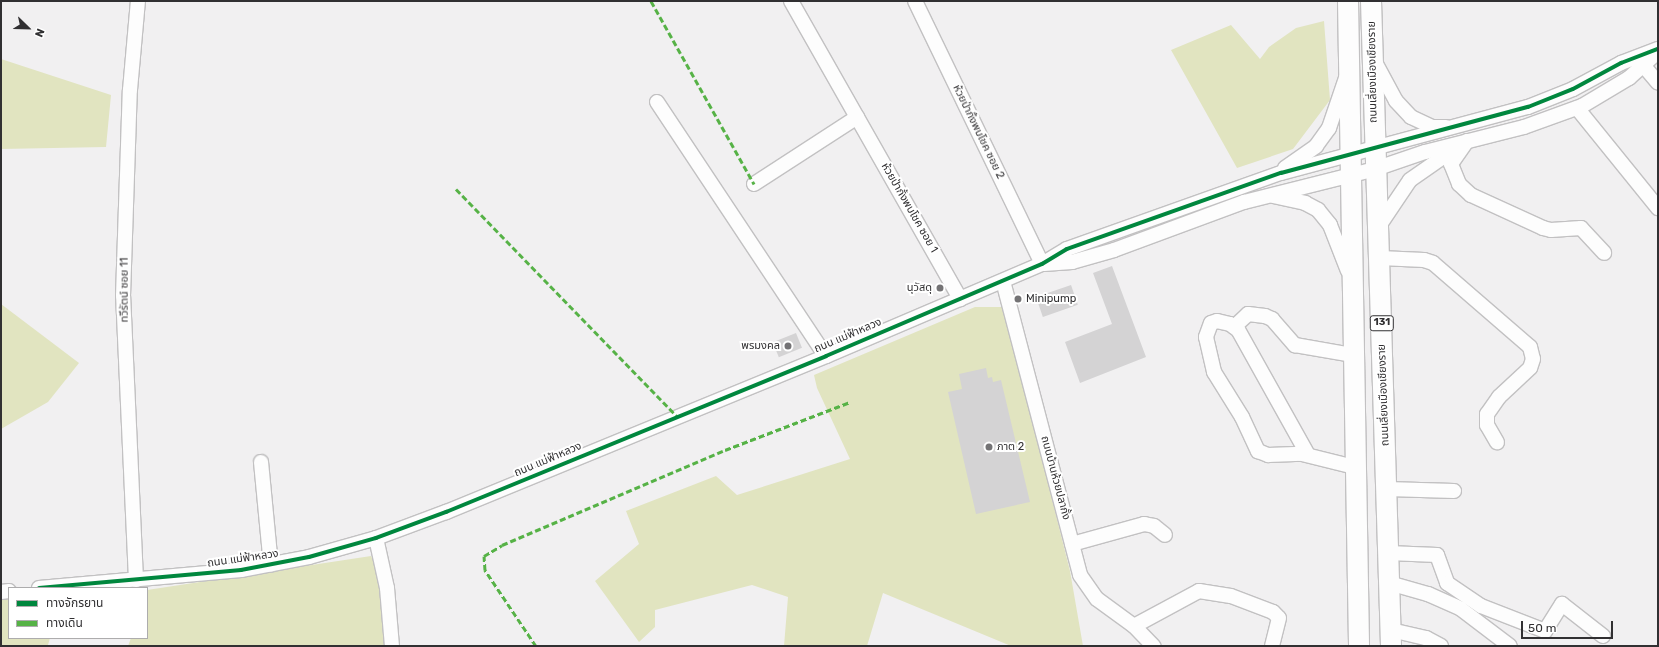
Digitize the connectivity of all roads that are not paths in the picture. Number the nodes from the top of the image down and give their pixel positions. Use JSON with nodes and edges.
{"nodes":[{"id":1,"x":138,"y":1,"type":"edge"},
{"id":2,"x":791,"y":1,"type":"edge"},
{"id":3,"x":915,"y":1,"type":"edge"},
{"id":4,"x":1348,"y":1,"type":"edge"},
{"id":5,"x":1371,"y":1,"type":"edge"},
{"id":6,"x":1658,"y":49,"type":"edge"},
{"id":7,"x":1658,"y":52,"type":"edge"},
{"id":8,"x":1372,"y":56,"type":"junction"},
{"id":9,"x":1643,"y":65,"type":"junction"},
{"id":10,"x":1348,"y":70,"type":"junction"},
{"id":11,"x":1658,"y":83,"type":"edge"},
{"id":12,"x":657,"y":102,"type":"dead end"},
{"id":13,"x":1577,"y":108,"type":"junction"},
{"id":14,"x":857,"y":117,"type":"junction"},
{"id":15,"x":1458,"y":127,"type":"junction"},
{"id":16,"x":1467,"y":141,"type":"junction"},
{"id":17,"x":1375,"y":149,"type":"junction"},
{"id":18,"x":1350,"y":155,"type":"junction"},
{"id":19,"x":1375,"y":169,"type":"junction"},
{"id":20,"x":1351,"y":175,"type":"junction"},
{"id":21,"x":1267,"y":178,"type":"junction"},
{"id":22,"x":754,"y":184,"type":"dead end"},
{"id":23,"x":1270,"y":195,"type":"junction"},
{"id":24,"x":1658,"y":208,"type":"edge"},
{"id":25,"x":1379,"y":226,"type":"junction"},
{"id":26,"x":1604,"y":253,"type":"dead end"},
{"id":27,"x":1380,"y":258,"type":"junction"},
{"id":28,"x":1042,"y":264,"type":"junction"},
{"id":29,"x":1003,"y":281,"type":"junction"},
{"id":30,"x":1352,"y":283,"type":"junction"},
{"id":31,"x":960,"y":299,"type":"junction"},
{"id":32,"x":1234,"y":327,"type":"junction"},
{"id":33,"x":1352,"y":355,"type":"junction"},
{"id":34,"x":826,"y":356,"type":"junction"},
{"id":35,"x":1497,"y":442,"type":"dead end"},
{"id":36,"x":1308,"y":455,"type":"junction"},
{"id":37,"x":261,"y":462,"type":"dead end"},
{"id":38,"x":1354,"y":468,"type":"junction"},
{"id":39,"x":1387,"y":489,"type":"junction"},
{"id":40,"x":1454,"y":491,"type":"dead end"},
{"id":41,"x":1165,"y":535,"type":"dead end"},
{"id":42,"x":376,"y":538,"type":"junction"},
{"id":43,"x":1072,"y":544,"type":"junction"},
{"id":44,"x":1388,"y":553,"type":"junction"},
{"id":45,"x":270,"y":565,"type":"junction"},
{"id":46,"x":136,"y":580,"type":"junction"},
{"id":47,"x":1389,"y":583,"type":"junction"},
{"id":48,"x":51,"y":587,"type":"edge"},
{"id":49,"x":1134,"y":626,"type":"junction"},
{"id":50,"x":1603,"y":636,"type":"dead end"},
{"id":51,"x":1391,"y":638,"type":"edge"},
{"id":52,"x":392,"y":646,"type":"edge"},
{"id":53,"x":1153,"y":646,"type":"edge"},
{"id":54,"x":1272,"y":646,"type":"edge"},
{"id":55,"x":1359,"y":646,"type":"edge"},
{"id":56,"x":1441,"y":646,"type":"edge"},
{"id":57,"x":1510,"y":646,"type":"edge"}],
"edges":[{"from":1,"to":46,"type":"street","name":"ทวีรัตน์ ซอย 11"},
{"from":2,"to":14,"type":"street","name":"ห้วยป่ากั้งพบโชค ซอย 1"},
{"from":3,"to":28,"type":"street","name":"ห้วยป่ากั้งพบโชค ซอย 2"},
{"from":4,"to":10,"type":"highway"},
{"from":5,"to":8,"type":"highway","name":"ถนนเลี่ยงเมืองเชียงราย","number":"131"},
{"from":6,"to":15,"type":"street"},
{"from":7,"to":9,"type":"street"},
{"from":8,"to":15,"type":"street"},
{"from":8,"to":17,"type":"highway","name":"ถนนเลี่ยงเมืองเชียงราย","number":"131"},
{"from":9,"to":11,"type":"street"},
{"from":9,"to":13,"type":"street"},
{"from":10,"to":18,"type":"highway"},
{"from":10,"to":21,"type":"street"},
{"from":12,"to":34,"type":"street"},
{"from":13,"to":16,"type":"street"},
{"from":13,"to":24,"type":"street"},
{"from":14,"to":22,"type":"street"},
{"from":14,"to":31,"type":"street","name":"ห้วยป่ากั้งพบโชค ซอย 1"},
{"from":15,"to":17,"type":"street"},
{"from":16,"to":19,"type":"street"},
{"from":16,"to":25,"type":"street"},
{"from":16,"to":26,"type":"street"},
{"from":17,"to":18,"type":"street"},
{"from":17,"to":19,"type":"highway","name":"ถนนเลี่ยงเมืองเชียงราย","number":"131"},
{"from":18,"to":20,"type":"highway"},
{"from":18,"to":21,"type":"street"},
{"from":19,"to":20,"type":"street"},
{"from":19,"to":25,"type":"highway","name":"ถนนเลี่ยงเมืองเชียงราย","number":"131"},
{"from":20,"to":23,"type":"street"},
{"from":20,"to":30,"type":"highway"},
{"from":21,"to":28,"type":"street"},
{"from":23,"to":28,"type":"street"},
{"from":23,"to":30,"type":"street"},
{"from":25,"to":27,"type":"highway","name":"ถนนเลี่ยงเมืองเชียงราย","number":"131"},
{"from":27,"to":35,"type":"street"},
{"from":27,"to":39,"type":"highway","name":"ถนนเลี่ยงเมืองเชียงราย","number":"131"},
{"from":28,"to":29,"type":"street","name":"ถนน แม่ฟ้าหลวง"},
{"from":29,"to":31,"type":"street","name":"ถนน แม่ฟ้าหลวง"},
{"from":29,"to":43,"type":"street","name":"ถนนบ้านห้วยปลากั้ง"},
{"from":30,"to":33,"type":"highway"},
{"from":31,"to":34,"type":"street","name":"ถนน แม่ฟ้าหลวง"},
{"from":32,"to":33,"type":"street"},
{"from":32,"to":36,"type":"street"},
{"from":32,"to":36,"type":"street"},
{"from":33,"to":38,"type":"highway"},
{"from":34,"to":42,"type":"street","name":"ถนน แม่ฟ้าหลวง"},
{"from":36,"to":38,"type":"street"},
{"from":37,"to":45,"type":"street"},
{"from":38,"to":55,"type":"highway"},
{"from":39,"to":40,"type":"street"},
{"from":39,"to":44,"type":"highway","name":"ถนนเลี่ยงเมืองเชียงราย","number":"131"},
{"from":41,"to":43,"type":"street"},
{"from":42,"to":45,"type":"street","name":"ถนน แม่ฟ้าหลวง"},
{"from":42,"to":52,"type":"street"},
{"from":43,"to":49,"type":"street","name":"ถนนบ้านห้วยปลากั้ง"},
{"from":44,"to":47,"type":"highway","name":"ถนนเลี่ยงเมืองเชียงราย","number":"131"},
{"from":44,"to":50,"type":"street"},
{"from":45,"to":46,"type":"street","name":"ถนน แม่ฟ้าหลวง"},
{"from":46,"to":48,"type":"street","name":"ถนน แม่ฟ้าหลวง"},
{"from":47,"to":51,"type":"highway","name":"ถนนเลี่ยงเมืองเชียงราย","number":"131"},
{"from":47,"to":57,"type":"street"},
{"from":49,"to":53,"type":"street","name":"ถนนบ้านห้วยปลากั้ง"},
{"from":49,"to":54,"type":"street"},
{"from":51,"to":56,"type":"street"}]}
